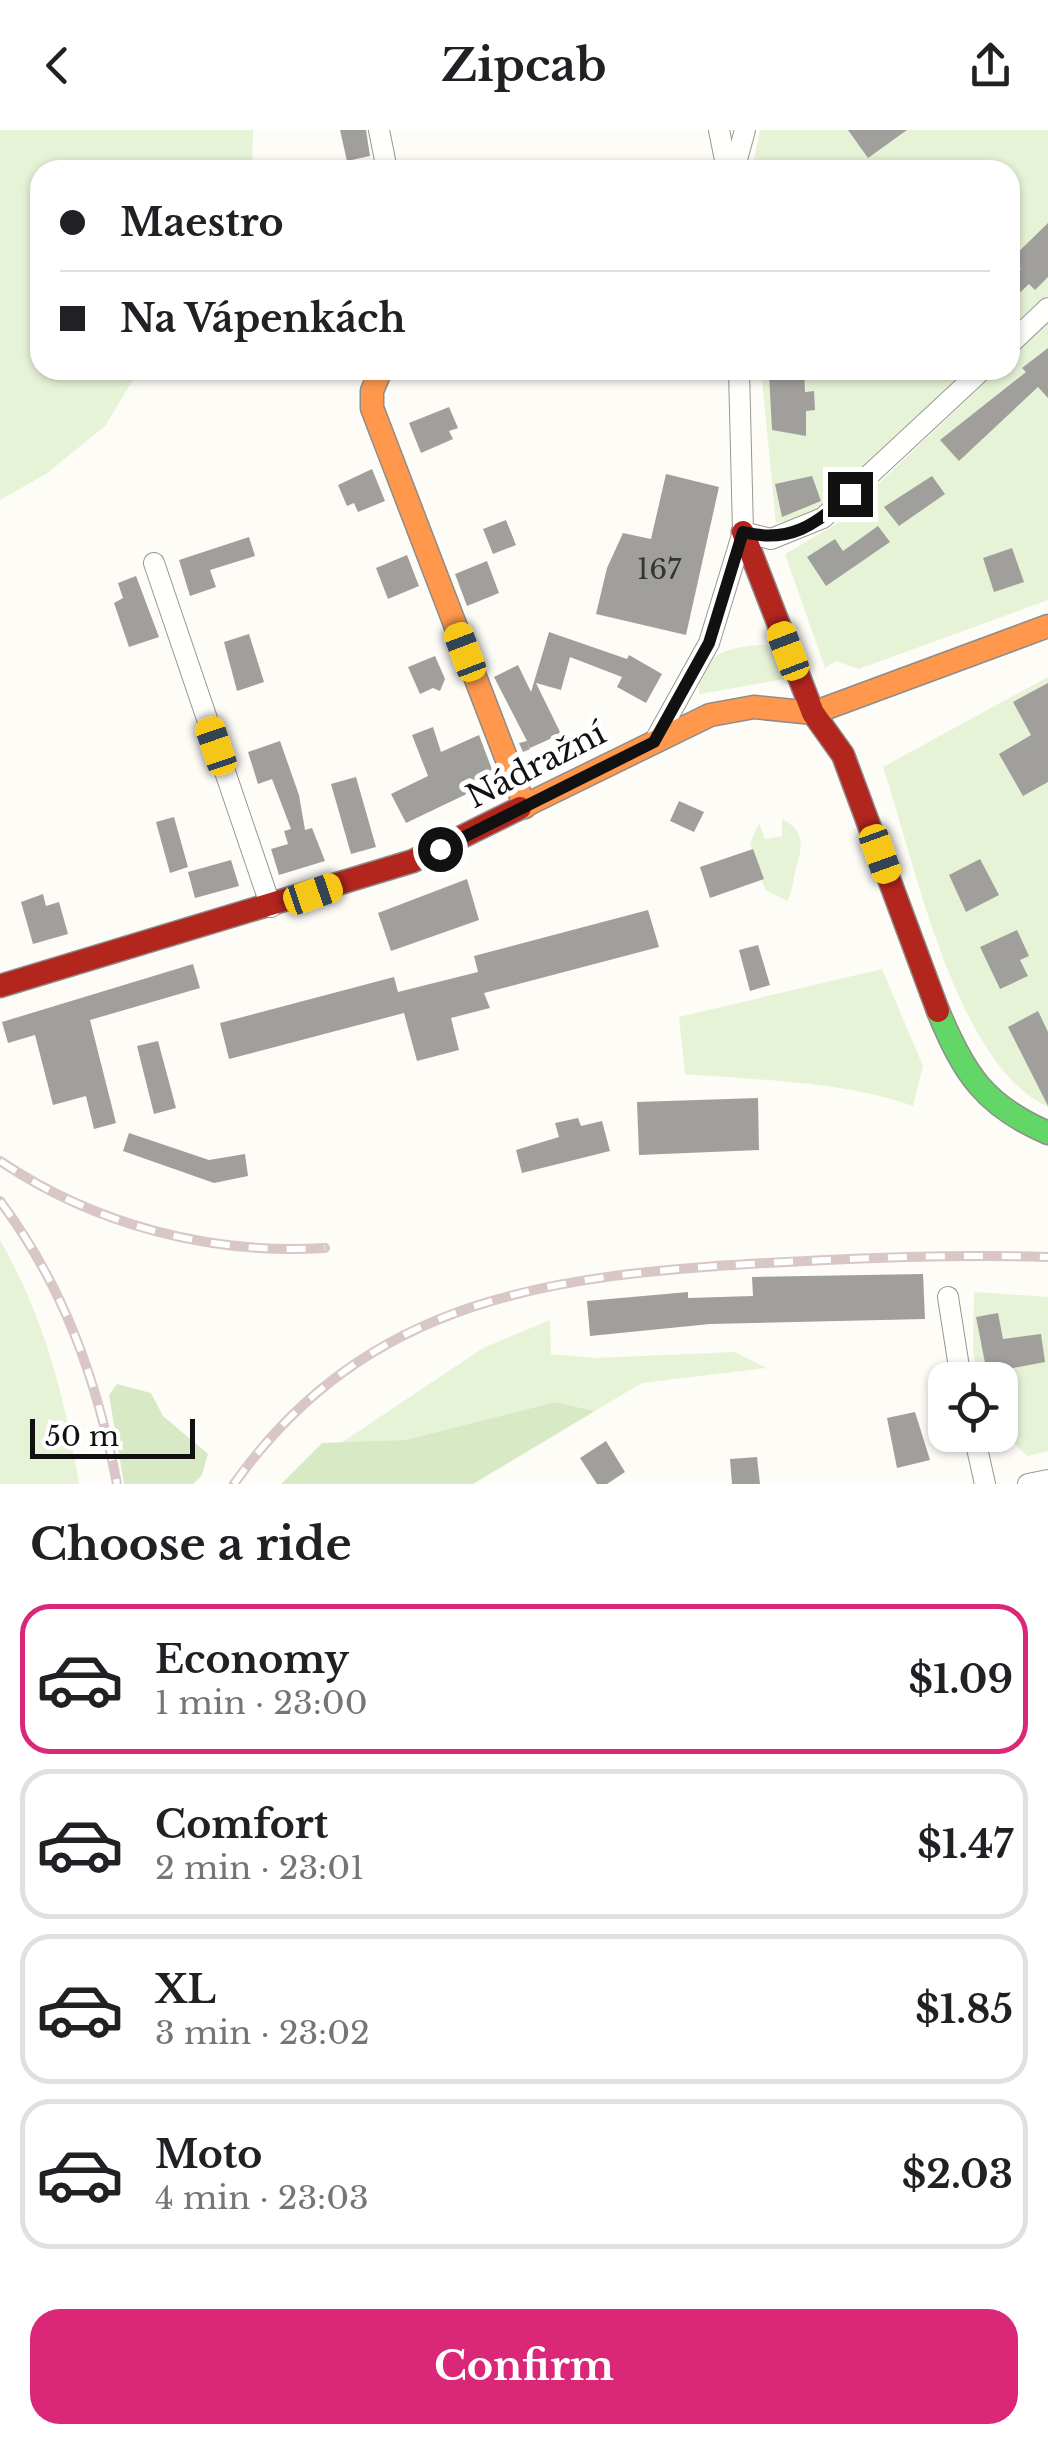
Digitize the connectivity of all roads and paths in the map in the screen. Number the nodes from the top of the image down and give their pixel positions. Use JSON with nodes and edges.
{"nodes":[{"id":1,"x":379,"y":130,"type":"edge"},
{"id":2,"x":719,"y":130,"type":"edge"},
{"id":3,"x":745,"y":130,"type":"edge"},
{"id":4,"x":385,"y":160,"type":"edge"},
{"id":5,"x":728,"y":160,"type":"edge"},
{"id":6,"x":734,"y":160,"type":"edge"},
{"id":7,"x":1048,"y":308,"type":"edge"},
{"id":8,"x":1020,"y":335,"type":"edge"},
{"id":9,"x":377,"y":380,"type":"edge"},
{"id":10,"x":739,"y":380,"type":"edge"},
{"id":11,"x":971,"y":380,"type":"edge"},
{"id":12,"x":743,"y":532,"type":"junction"},
{"id":13,"x":154,"y":563,"type":"dead end"},
{"id":14,"x":1048,"y":626,"type":"edge"},
{"id":15,"x":813,"y":713,"type":"junction"},
{"id":16,"x":654,"y":742,"type":"junction"},
{"id":17,"x":524,"y":807,"type":"junction"},
{"id":18,"x":271,"y":907,"type":"junction"},
{"id":19,"x":0,"y":986,"type":"edge"},
{"id":20,"x":1048,"y":1132,"type":"edge"},
{"id":21,"x":948,"y":1298,"type":"dead end"},
{"id":22,"x":958,"y":1362,"type":"edge"},
{"id":23,"x":978,"y":1452,"type":"edge"},
{"id":24,"x":1048,"y":1480,"type":"edge"},
{"id":25,"x":985,"y":1484,"type":"edge"},
{"id":26,"x":1028,"y":1484,"type":"edge"}],
"edges":[{"from":1,"to":4,"type":"street"},
{"from":2,"to":5,"type":"street"},
{"from":3,"to":6,"type":"street"},
{"from":7,"to":8,"type":"street"},
{"from":9,"to":17,"type":"street"},
{"from":10,"to":12,"type":"street","name":"Nádražní"},
{"from":11,"to":12,"type":"street"},
{"from":12,"to":15,"type":"street","name":"Nádražní"},
{"from":12,"to":16,"type":"street","name":"Nádražní"},
{"from":13,"to":18,"type":"street"},
{"from":14,"to":15,"type":"street"},
{"from":15,"to":16,"type":"street"},
{"from":15,"to":20,"type":"street","name":"Nádražní"},
{"from":16,"to":17,"type":"street","name":"Nádražní"},
{"from":17,"to":18,"type":"street","name":"Nádražní"},
{"from":18,"to":19,"type":"street","name":"Nádražní"},
{"from":21,"to":22,"type":"street"},
{"from":23,"to":25,"type":"street"},
{"from":24,"to":26,"type":"street"}]}
